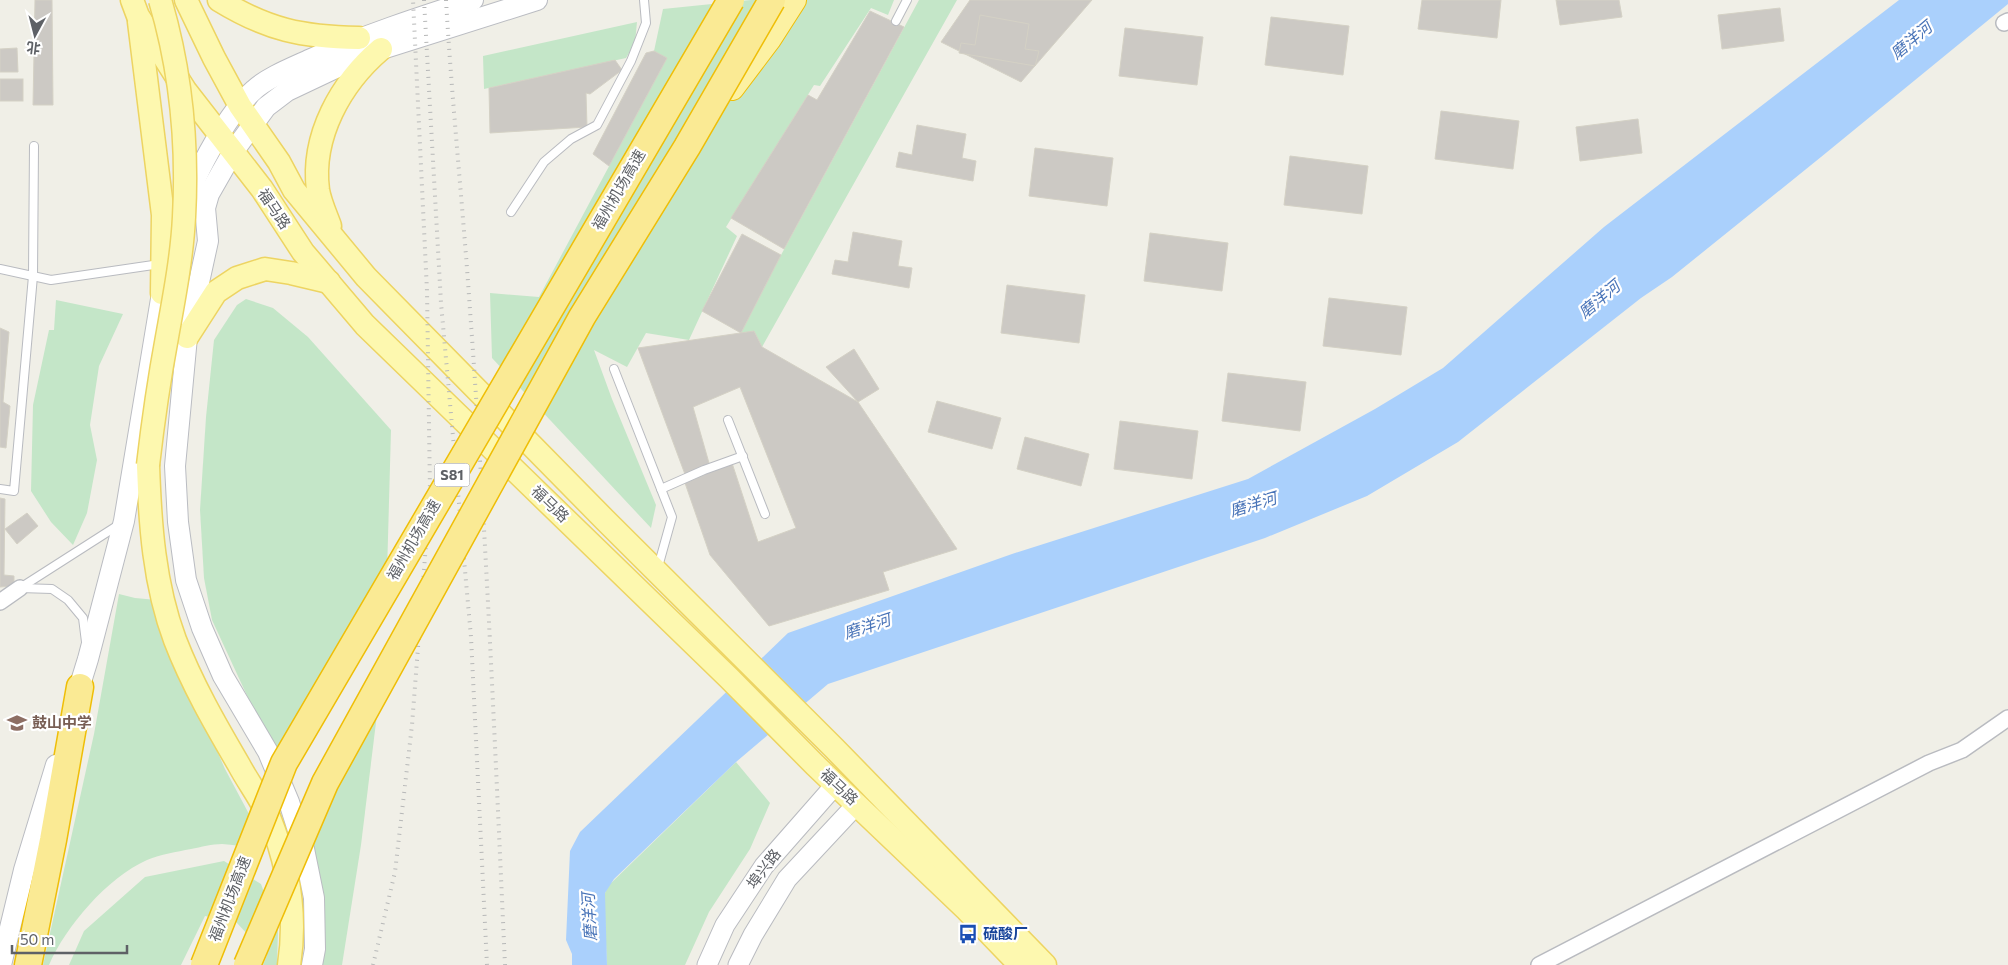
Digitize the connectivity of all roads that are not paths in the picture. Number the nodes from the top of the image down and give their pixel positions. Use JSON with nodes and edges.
{"nodes":[{"id":1,"x":160,"y":0,"type":"edge"},
{"id":2,"x":186,"y":0,"type":"edge"},
{"id":3,"x":219,"y":0,"type":"edge"},
{"id":4,"x":473,"y":0,"type":"edge"},
{"id":5,"x":536,"y":0,"type":"edge"},
{"id":6,"x":644,"y":0,"type":"edge"},
{"id":7,"x":730,"y":0,"type":"edge"},
{"id":8,"x":772,"y":0,"type":"edge"},
{"id":9,"x":794,"y":0,"type":"edge"},
{"id":10,"x":906,"y":0,"type":"edge"},
{"id":11,"x":135,"y":8,"type":"edge"},
{"id":12,"x":896,"y":21,"type":"dead end"},
{"id":13,"x":359,"y":38,"type":"junction"},
{"id":14,"x":381,"y":49,"type":"junction"},
{"id":15,"x":240,"y":106,"type":"junction"},
{"id":16,"x":253,"y":124,"type":"junction"},
{"id":17,"x":226,"y":143,"type":"junction"},
{"id":18,"x":34,"y":146,"type":"dead end"},
{"id":19,"x":687,"y":147,"type":"junction"},
{"id":20,"x":511,"y":212,"type":"dead end"},
{"id":21,"x":334,"y":239,"type":"junction"},
{"id":22,"x":162,"y":264,"type":"junction"},
{"id":23,"x":0,"y":269,"type":"edge"},
{"id":24,"x":33,"y":276,"type":"junction"},
{"id":25,"x":329,"y":282,"type":"junction"},
{"id":26,"x":162,"y":293,"type":"junction"},
{"id":27,"x":187,"y":337,"type":"junction"},
{"id":28,"x":614,"y":369,"type":"dead end"},
{"id":29,"x":728,"y":420,"type":"dead end"},
{"id":30,"x":742,"y":456,"type":"junction"},
{"id":31,"x":0,"y":489,"type":"edge"},
{"id":32,"x":661,"y":489,"type":"junction"},
{"id":33,"x":765,"y":514,"type":"dead end"},
{"id":34,"x":124,"y":521,"type":"junction"},
{"id":35,"x":657,"y":572,"type":"junction"},
{"id":36,"x":20,"y":588,"type":"junction"},
{"id":37,"x":0,"y":602,"type":"edge"},
{"id":38,"x":88,"y":659,"type":"junction"},
{"id":39,"x":80,"y":688,"type":"junction"},
{"id":40,"x":2008,"y":718,"type":"edge"},
{"id":41,"x":836,"y":784,"type":"junction"},
{"id":42,"x":857,"y":804,"type":"junction"},
{"id":43,"x":1,"y":965,"type":"edge"},
{"id":44,"x":28,"y":965,"type":"edge"},
{"id":45,"x":204,"y":965,"type":"edge"},
{"id":46,"x":247,"y":965,"type":"edge"},
{"id":47,"x":289,"y":965,"type":"edge"},
{"id":48,"x":312,"y":965,"type":"edge"},
{"id":49,"x":707,"y":965,"type":"edge"},
{"id":50,"x":738,"y":965,"type":"edge"},
{"id":51,"x":1020,"y":965,"type":"edge"},
{"id":52,"x":1045,"y":965,"type":"edge"},
{"id":53,"x":1539,"y":965,"type":"edge"}],
"edges":[{"from":1,"to":47,"type":"main road","bridge":true},
{"from":2,"to":15,"type":"main road","name":"福马路"},
{"from":3,"to":13,"type":"main road"},
{"from":4,"to":13,"type":"main road"},
{"from":5,"to":14,"type":"main road"},
{"from":6,"to":20,"type":"lane"},
{"from":7,"to":45,"type":"highway","name":"福州机场高速","number":"S81","bridge":true},
{"from":8,"to":19,"type":"highway","number":"S81","bridge":true},
{"from":9,"to":19,"type":"highway","bridge":true},
{"from":10,"to":12,"type":"lane"},
{"from":11,"to":17,"type":"main road","name":"福马路"},
{"from":11,"to":22,"type":"main road"},
{"from":13,"to":15,"type":"main road"},
{"from":14,"to":16,"type":"main road"},
{"from":14,"to":21,"type":"main road"},
{"from":15,"to":16,"type":"main road","name":"福马路"},
{"from":15,"to":17,"type":"main road"},
{"from":16,"to":17,"type":"main road"},
{"from":16,"to":21,"type":"main road","name":"福马路"},
{"from":17,"to":25,"type":"main road","name":"福马路"},
{"from":17,"to":26,"type":"main road"},
{"from":17,"to":27,"type":"main road"},
{"from":18,"to":24,"type":"lane"},
{"from":19,"to":46,"type":"highway","number":"S81","bridge":true},
{"from":21,"to":35,"type":"main road","name":"福马路"},
{"from":22,"to":24,"type":"lane"},
{"from":22,"to":26,"type":"main road"},
{"from":23,"to":24,"type":"lane"},
{"from":24,"to":31,"type":"lane"},
{"from":25,"to":27,"type":"main road"},
{"from":25,"to":41,"type":"main road","name":"福马路"},
{"from":26,"to":34,"type":"main road"},
{"from":27,"to":48,"type":"main road"},
{"from":28,"to":32,"type":"lane"},
{"from":29,"to":30,"type":"lane"},
{"from":30,"to":32,"type":"lane"},
{"from":30,"to":33,"type":"lane"},
{"from":32,"to":35,"type":"lane"},
{"from":34,"to":36,"type":"lane"},
{"from":34,"to":38,"type":"main road"},
{"from":35,"to":52,"type":"main road","name":"福马路"},
{"from":36,"to":37,"type":"street"},
{"from":36,"to":38,"type":"lane"},
{"from":38,"to":39,"type":"main road"},
{"from":39,"to":43,"type":"main road"},
{"from":39,"to":44,"type":"highway"},
{"from":40,"to":53,"type":"street"},
{"from":41,"to":42,"type":"main road","name":"福马路"},
{"from":41,"to":49,"type":"street","name":"埠兴路"},
{"from":42,"to":50,"type":"street","name":"埠兴路"},
{"from":42,"to":51,"type":"main road","name":"福马路"}]}
